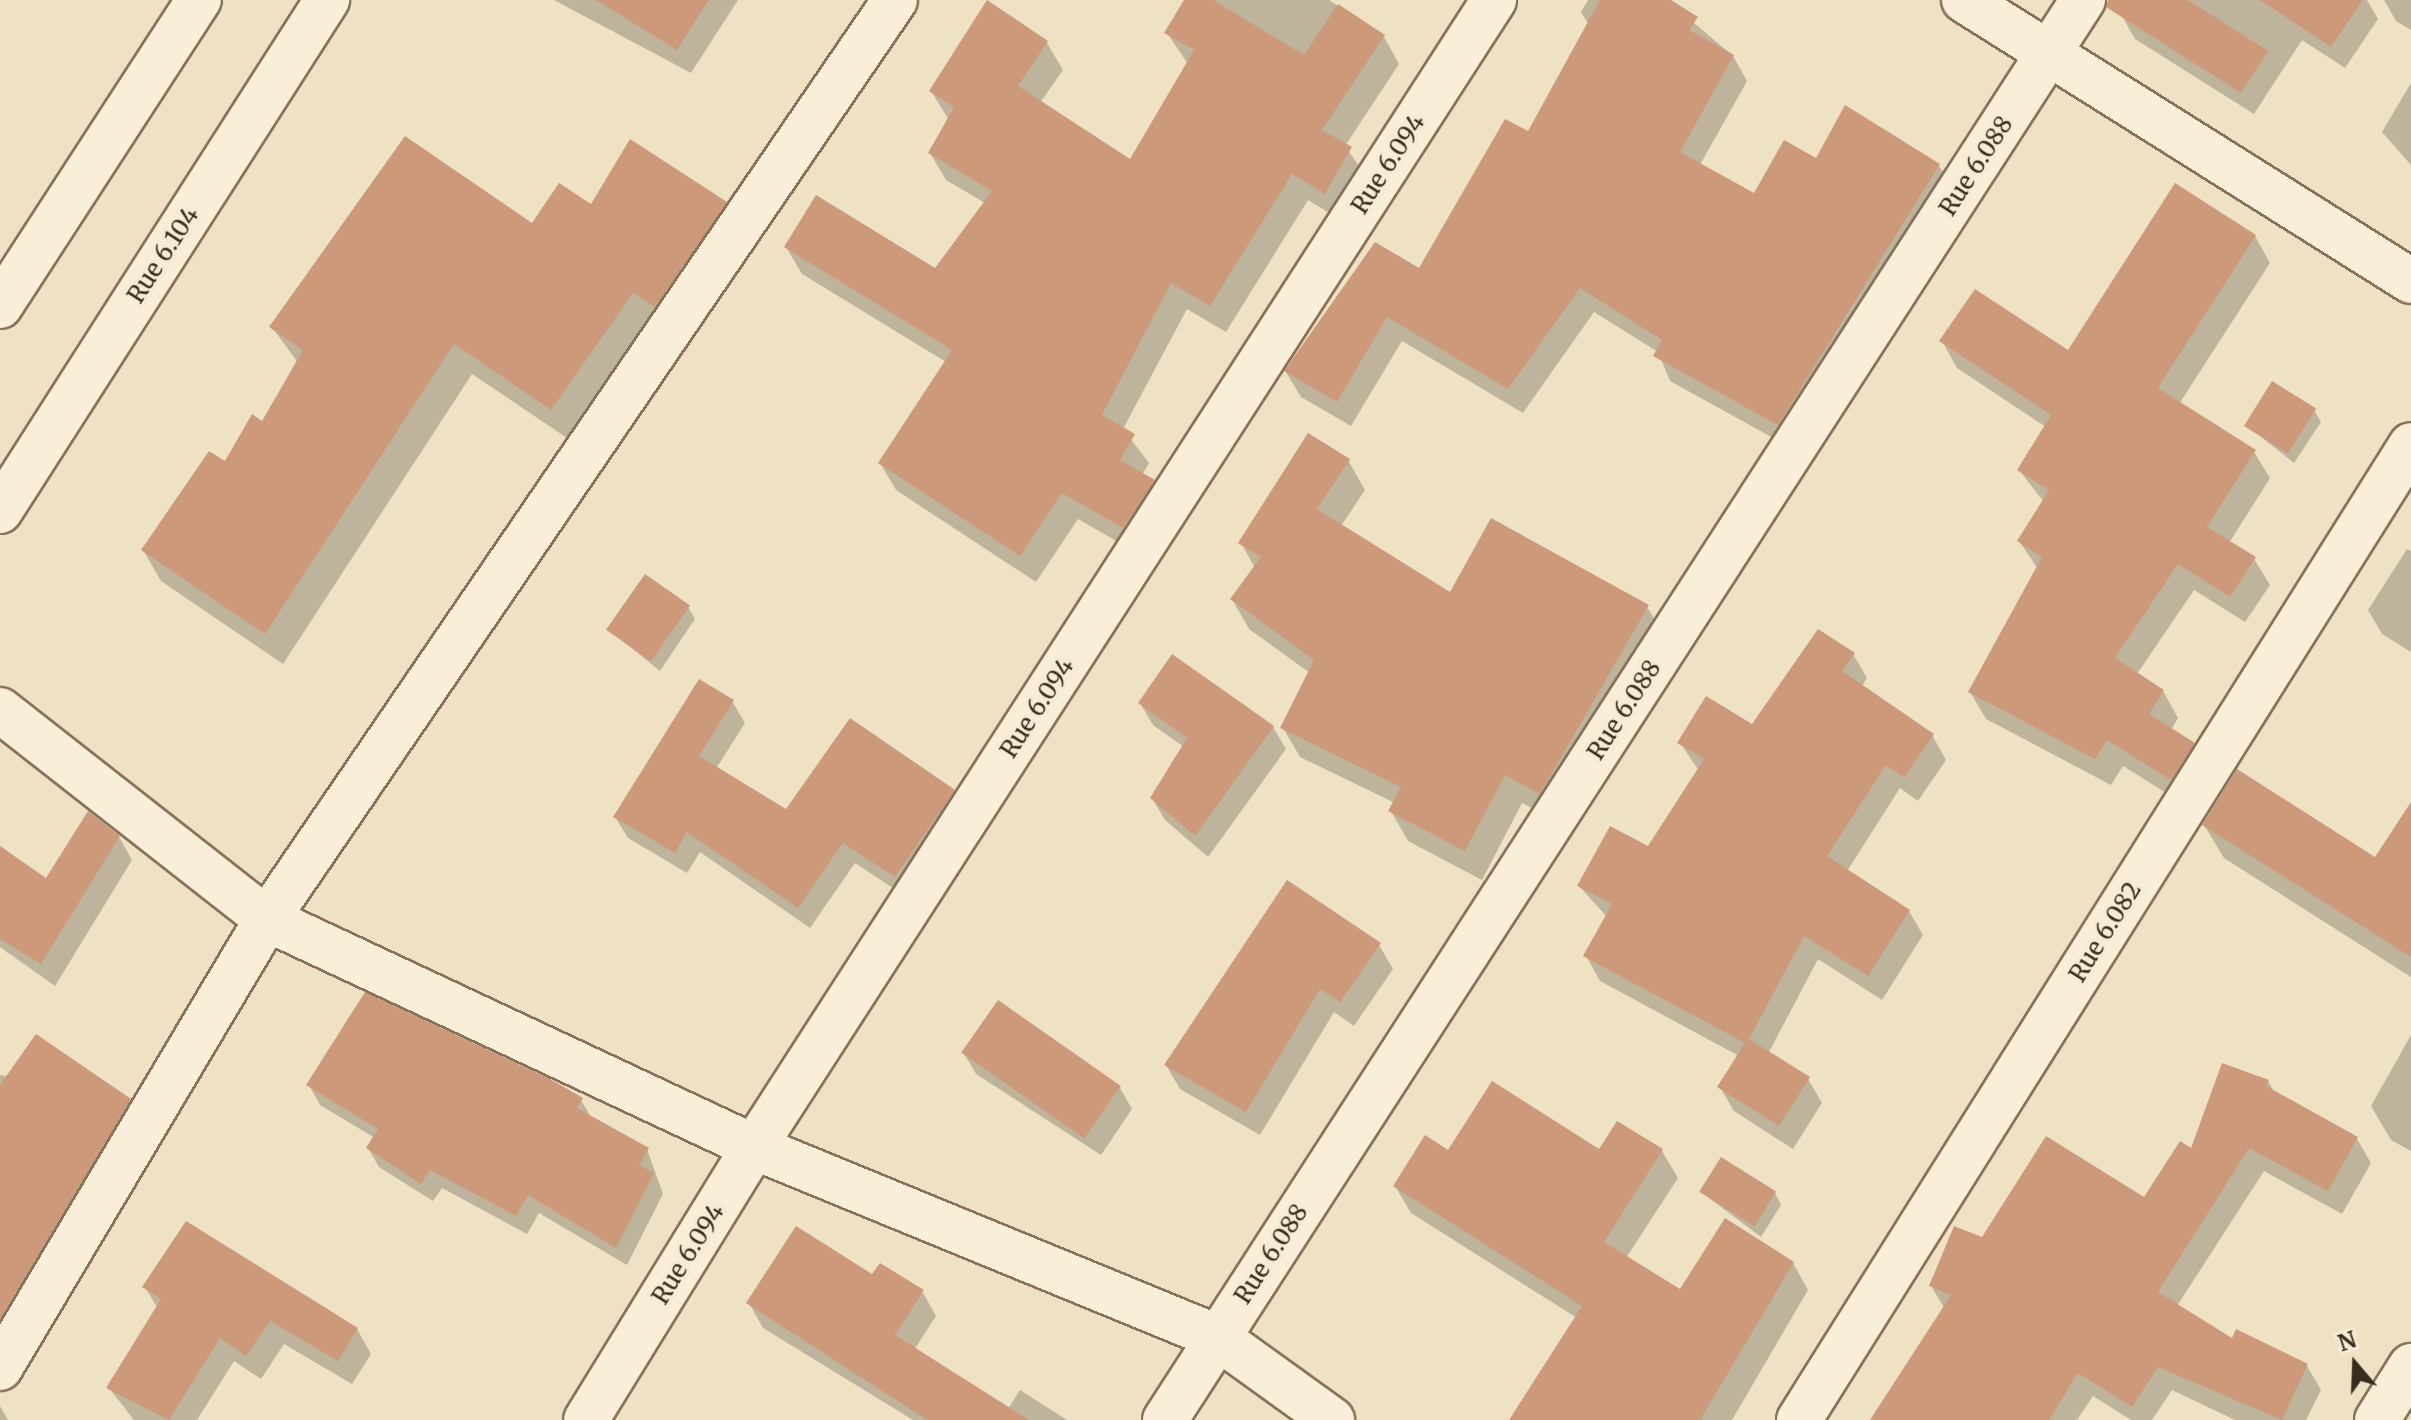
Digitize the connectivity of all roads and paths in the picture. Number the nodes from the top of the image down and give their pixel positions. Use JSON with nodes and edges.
{"nodes":[{"id":1,"x":199,"y":0,"type":"edge"},
{"id":2,"x":327,"y":0,"type":"edge"},
{"id":3,"x":895,"y":0,"type":"edge"},
{"id":4,"x":1494,"y":0,"type":"edge"},
{"id":5,"x":1964,"y":0,"type":"edge"},
{"id":6,"x":2083,"y":0,"type":"edge"},
{"id":7,"x":2049,"y":53,"type":"junction"},
{"id":8,"x":2411,"y":281,"type":"edge"},
{"id":9,"x":0,"y":306,"type":"edge"},
{"id":10,"x":2411,"y":445,"type":"edge"},
{"id":11,"x":0,"y":511,"type":"edge"},
{"id":12,"x":0,"y":710,"type":"edge"},
{"id":13,"x":267,"y":919,"type":"junction"},
{"id":14,"x":754,"y":1147,"type":"junction"},
{"id":15,"x":1217,"y":1337,"type":"junction"},
{"id":16,"x":2411,"y":1366,"type":"edge"},
{"id":17,"x":0,"y":1368,"type":"edge"},
{"id":18,"x":586,"y":1420,"type":"edge"},
{"id":19,"x":1165,"y":1420,"type":"edge"},
{"id":20,"x":1332,"y":1420,"type":"edge"},
{"id":21,"x":1799,"y":1420,"type":"edge"},
{"id":22,"x":2377,"y":1420,"type":"edge"}],
"edges":[{"from":1,"to":9,"type":"street"},
{"from":2,"to":11,"type":"street","name":"Rue 6.104"},
{"from":3,"to":13,"type":"street"},
{"from":4,"to":14,"type":"street","name":"Rue 6.094"},
{"from":5,"to":7,"type":"street"},
{"from":6,"to":7,"type":"street","name":"Rue 6.088"},
{"from":7,"to":8,"type":"street"},
{"from":7,"to":15,"type":"street","name":"Rue 6.088"},
{"from":10,"to":21,"type":"street","name":"Rue 6.082"},
{"from":12,"to":13,"type":"street"},
{"from":13,"to":14,"type":"street"},
{"from":13,"to":17,"type":"street"},
{"from":14,"to":15,"type":"street"},
{"from":14,"to":18,"type":"street","name":"Rue 6.094"},
{"from":15,"to":19,"type":"street","name":"Rue 6.088"},
{"from":15,"to":20,"type":"street"},
{"from":16,"to":22,"type":"street"}]}
